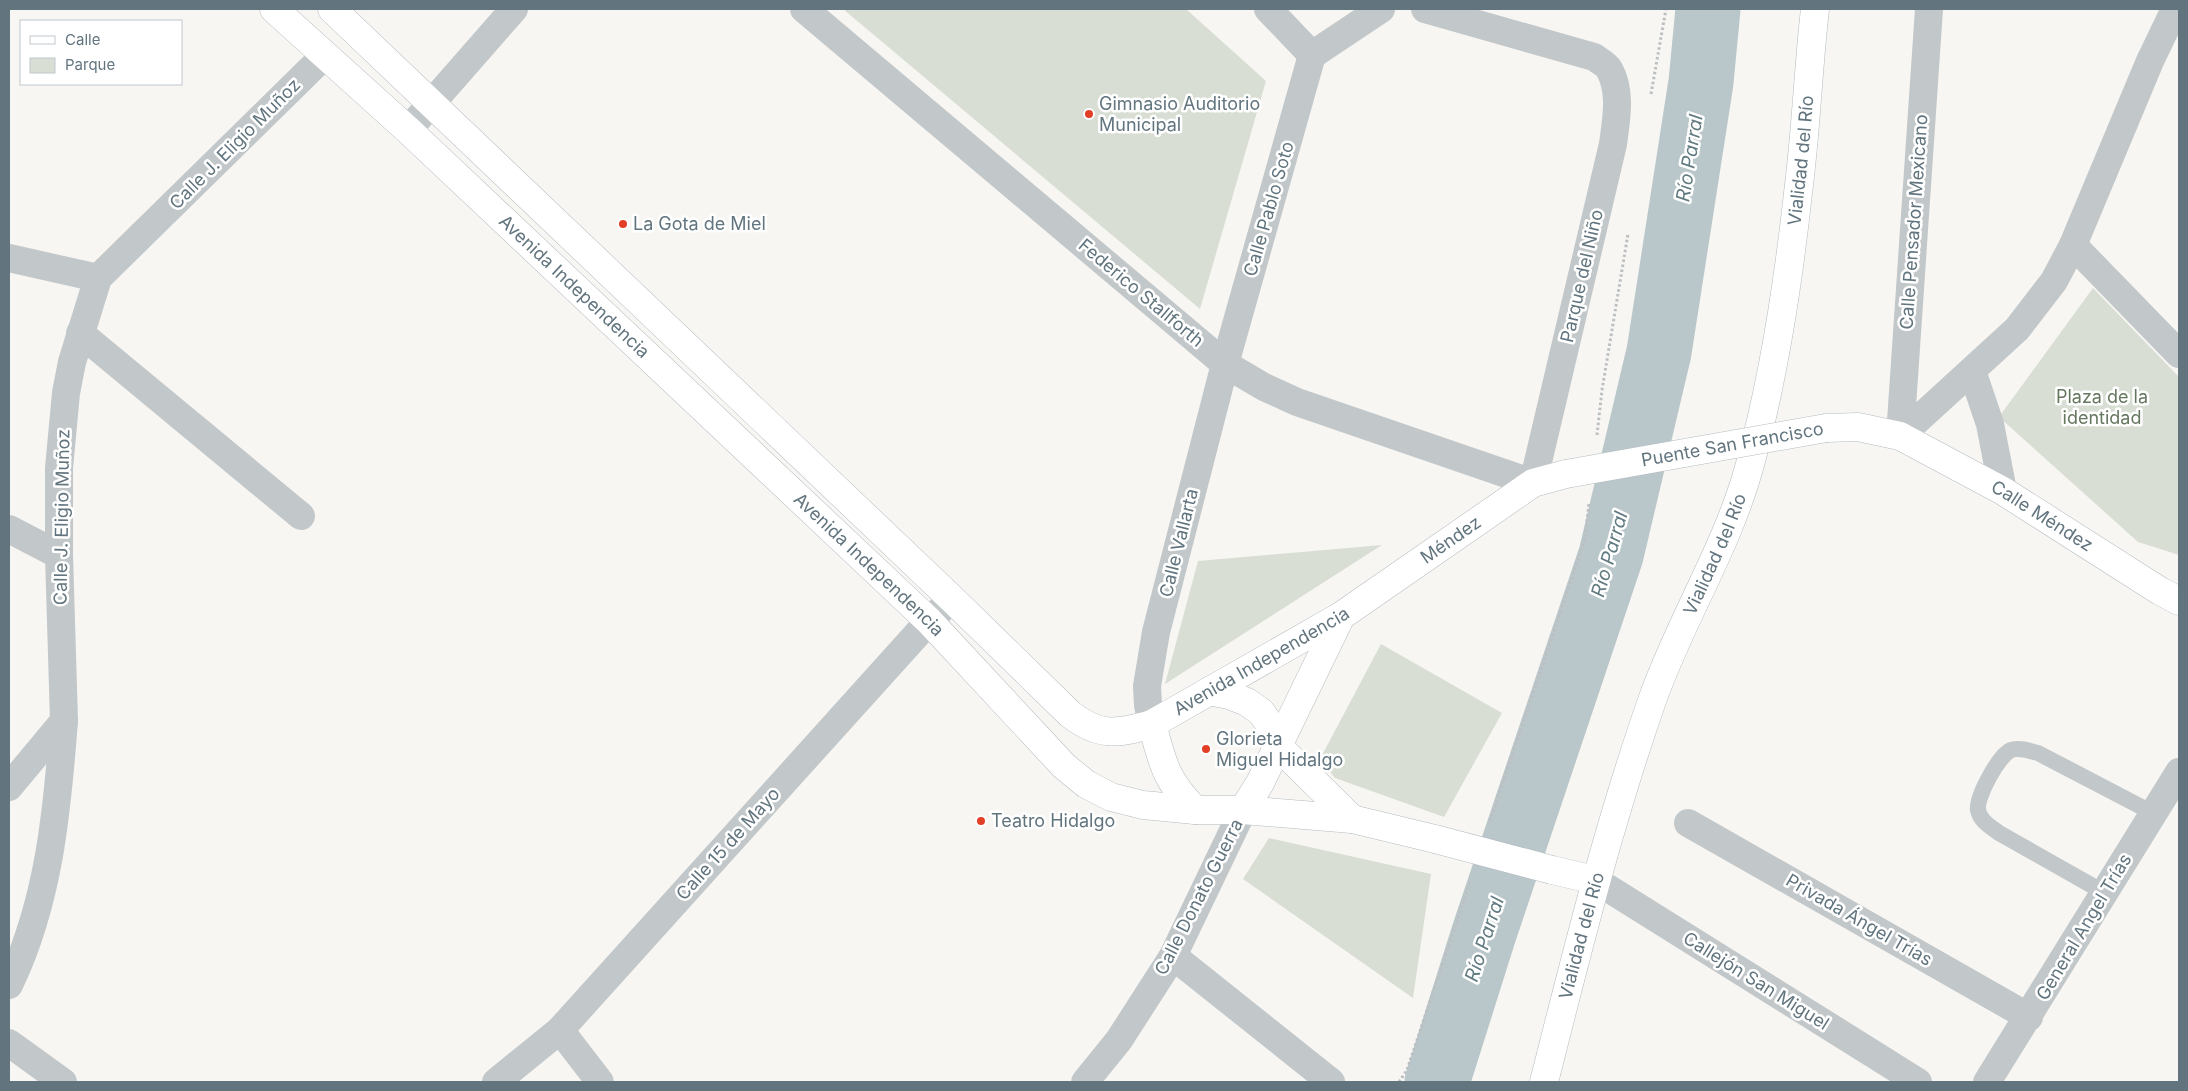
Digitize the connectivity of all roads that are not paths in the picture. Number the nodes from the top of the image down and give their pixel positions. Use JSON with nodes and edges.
{"nodes":[{"id":1,"x":274,"y":9,"type":"edge"},
{"id":2,"x":332,"y":9,"type":"edge"},
{"id":3,"x":514,"y":9,"type":"edge"},
{"id":4,"x":804,"y":9,"type":"edge"},
{"id":5,"x":1268,"y":9,"type":"edge"},
{"id":6,"x":1381,"y":9,"type":"edge"},
{"id":7,"x":1425,"y":9,"type":"edge"},
{"id":8,"x":1815,"y":9,"type":"edge"},
{"id":9,"x":1929,"y":9,"type":"edge"},
{"id":10,"x":2175,"y":9,"type":"edge"},
{"id":11,"x":1312,"y":55,"type":"junction"},
{"id":12,"x":324,"y":56,"type":"junction"},
{"id":13,"x":433,"y":104,"type":"junction"},
{"id":14,"x":408,"y":130,"type":"junction"},
{"id":15,"x":2073,"y":245,"type":"junction"},
{"id":16,"x":9,"y":258,"type":"edge"},
{"id":17,"x":98,"y":278,"type":"junction"},
{"id":18,"x":80,"y":333,"type":"junction"},
{"id":19,"x":2179,"y":354,"type":"edge"},
{"id":20,"x":1225,"y":364,"type":"junction"},
{"id":21,"x":1972,"y":372,"type":"junction"},
{"id":22,"x":1900,"y":436,"type":"junction"},
{"id":23,"x":1566,"y":474,"type":"joint"},
{"id":24,"x":1533,"y":483,"type":"junction"},
{"id":25,"x":2003,"y":491,"type":"junction"},
{"id":26,"x":301,"y":516,"type":"dead end"},
{"id":27,"x":9,"y":529,"type":"edge"},
{"id":28,"x":59,"y":555,"type":"junction"},
{"id":29,"x":952,"y":599,"type":"junction"},
{"id":30,"x":2179,"y":601,"type":"edge"},
{"id":31,"x":1341,"y":616,"type":"junction"},
{"id":32,"x":929,"y":621,"type":"junction"},
{"id":33,"x":1209,"y":691,"type":"junction"},
{"id":34,"x":64,"y":721,"type":"junction"},
{"id":35,"x":1152,"y":724,"type":"junction"},
{"id":36,"x":1277,"y":745,"type":"junction"},
{"id":37,"x":2179,"y":772,"type":"edge"},
{"id":38,"x":9,"y":787,"type":"edge"},
{"id":39,"x":1195,"y":810,"type":"junction"},
{"id":40,"x":1243,"y":810,"type":"junction"},
{"id":41,"x":2153,"y":813,"type":"junction"},
{"id":42,"x":1352,"y":819,"type":"junction"},
{"id":43,"x":1688,"y":822,"type":"dead end"},
{"id":44,"x":1595,"y":880,"type":"junction"},
{"id":45,"x":2105,"y":893,"type":"junction"},
{"id":46,"x":1173,"y":956,"type":"junction"},
{"id":47,"x":9,"y":985,"type":"edge"},
{"id":48,"x":2029,"y":1017,"type":"junction"},
{"id":49,"x":560,"y":1030,"type":"junction"},
{"id":50,"x":9,"y":1043,"type":"edge"},
{"id":51,"x":62,"y":1082,"type":"edge"},
{"id":52,"x":496,"y":1082,"type":"edge"},
{"id":53,"x":600,"y":1082,"type":"edge"},
{"id":54,"x":1085,"y":1082,"type":"edge"},
{"id":55,"x":1332,"y":1082,"type":"edge"},
{"id":56,"x":1544,"y":1082,"type":"edge"},
{"id":57,"x":1918,"y":1082,"type":"edge"},
{"id":58,"x":1988,"y":1082,"type":"edge"}],
"edges":[{"from":1,"to":12,"type":"main road","name":"Avenida Independencia"},
{"from":2,"to":13,"type":"main road","name":"Avenida Independencia"},
{"from":3,"to":13,"type":"street"},
{"from":4,"to":20,"type":"street","name":"Federico Stallforth"},
{"from":5,"to":11,"type":"street"},
{"from":6,"to":11,"type":"street"},
{"from":7,"to":24,"type":"street","name":"Parque del Niño"},
{"from":8,"to":44,"type":"main road","name":"Vialidad del Río"},
{"from":9,"to":22,"type":"street","name":"Calle Pensador Mexicano"},
{"from":10,"to":15,"type":"street"},
{"from":11,"to":20,"type":"street","name":"Calle Pablo Soto"},
{"from":12,"to":14,"type":"main road","name":"Avenida Independencia"},
{"from":12,"to":17,"type":"street","name":"Calle J. Eligio Muñoz"},
{"from":13,"to":14,"type":"street"},
{"from":13,"to":29,"type":"main road","name":"Avenida Independencia"},
{"from":14,"to":32,"type":"main road","name":"Avenida Independencia"},
{"from":15,"to":19,"type":"street"},
{"from":15,"to":21,"type":"street"},
{"from":16,"to":17,"type":"street"},
{"from":17,"to":18,"type":"street","name":"Calle J. Eligio Muñoz"},
{"from":18,"to":26,"type":"street"},
{"from":18,"to":28,"type":"street","name":"Calle J. Eligio Muñoz"},
{"from":20,"to":24,"type":"street","name":"Federico Stallforth"},
{"from":20,"to":35,"type":"street","name":"Calle Vallarta"},
{"from":21,"to":22,"type":"street"},
{"from":21,"to":25,"type":"street"},
{"from":22,"to":23,"type":"main road","name":"Puente San Francisco","bridge":true},
{"from":22,"to":25,"type":"main road","name":"Calle Méndez"},
{"from":23,"to":24,"type":"main road","name":"Méndez"},
{"from":24,"to":31,"type":"main road","name":"Méndez"},
{"from":25,"to":30,"type":"main road","name":"Calle Méndez"},
{"from":27,"to":28,"type":"street"},
{"from":28,"to":34,"type":"street","name":"Calle J. Eligio Muñoz"},
{"from":29,"to":32,"type":"street","name":"Calle 15 de Mayo"},
{"from":29,"to":35,"type":"main road","name":"Avenida Independencia"},
{"from":31,"to":33,"type":"main road","name":"Avenida Independencia"},
{"from":31,"to":36,"type":"main road","name":"Avenida Independencia"},
{"from":32,"to":39,"type":"main road","name":"Avenida Independencia"},
{"from":32,"to":49,"type":"street","name":"Calle 15 de Mayo"},
{"from":33,"to":35,"type":"main road","name":"Avenida Independencia"},
{"from":33,"to":36,"type":"main road"},
{"from":34,"to":38,"type":"street"},
{"from":34,"to":47,"type":"street","name":"Calle J. Eligio Muñoz"},
{"from":35,"to":39,"type":"main road"},
{"from":36,"to":40,"type":"main road","name":"Avenida Independencia"},
{"from":36,"to":42,"type":"main road"},
{"from":37,"to":41,"type":"street","name":"General Angel Trías"},
{"from":39,"to":40,"type":"main road","name":"Avenida Independencia"},
{"from":40,"to":42,"type":"main road"},
{"from":40,"to":46,"type":"street","name":"Calle Donato Guerra"},
{"from":41,"to":45,"type":"street","name":"General Angel Trías"},
{"from":41,"to":45,"type":"lane"},
{"from":42,"to":44,"type":"main road","bridge":true},
{"from":43,"to":48,"type":"street","name":"Privada Ángel Trías"},
{"from":44,"to":56,"type":"main road","name":"Vialidad del Río"},
{"from":44,"to":57,"type":"street","name":"Callejón San Miguel"},
{"from":45,"to":48,"type":"street","name":"General Angel Trías"},
{"from":46,"to":54,"type":"street","name":"Calle Donato Guerra"},
{"from":46,"to":55,"type":"street"},
{"from":48,"to":58,"type":"street","name":"General Angel Trías"},
{"from":49,"to":52,"type":"street","name":"Calle 15 de Mayo"},
{"from":49,"to":53,"type":"street"},
{"from":50,"to":51,"type":"street"}]}
